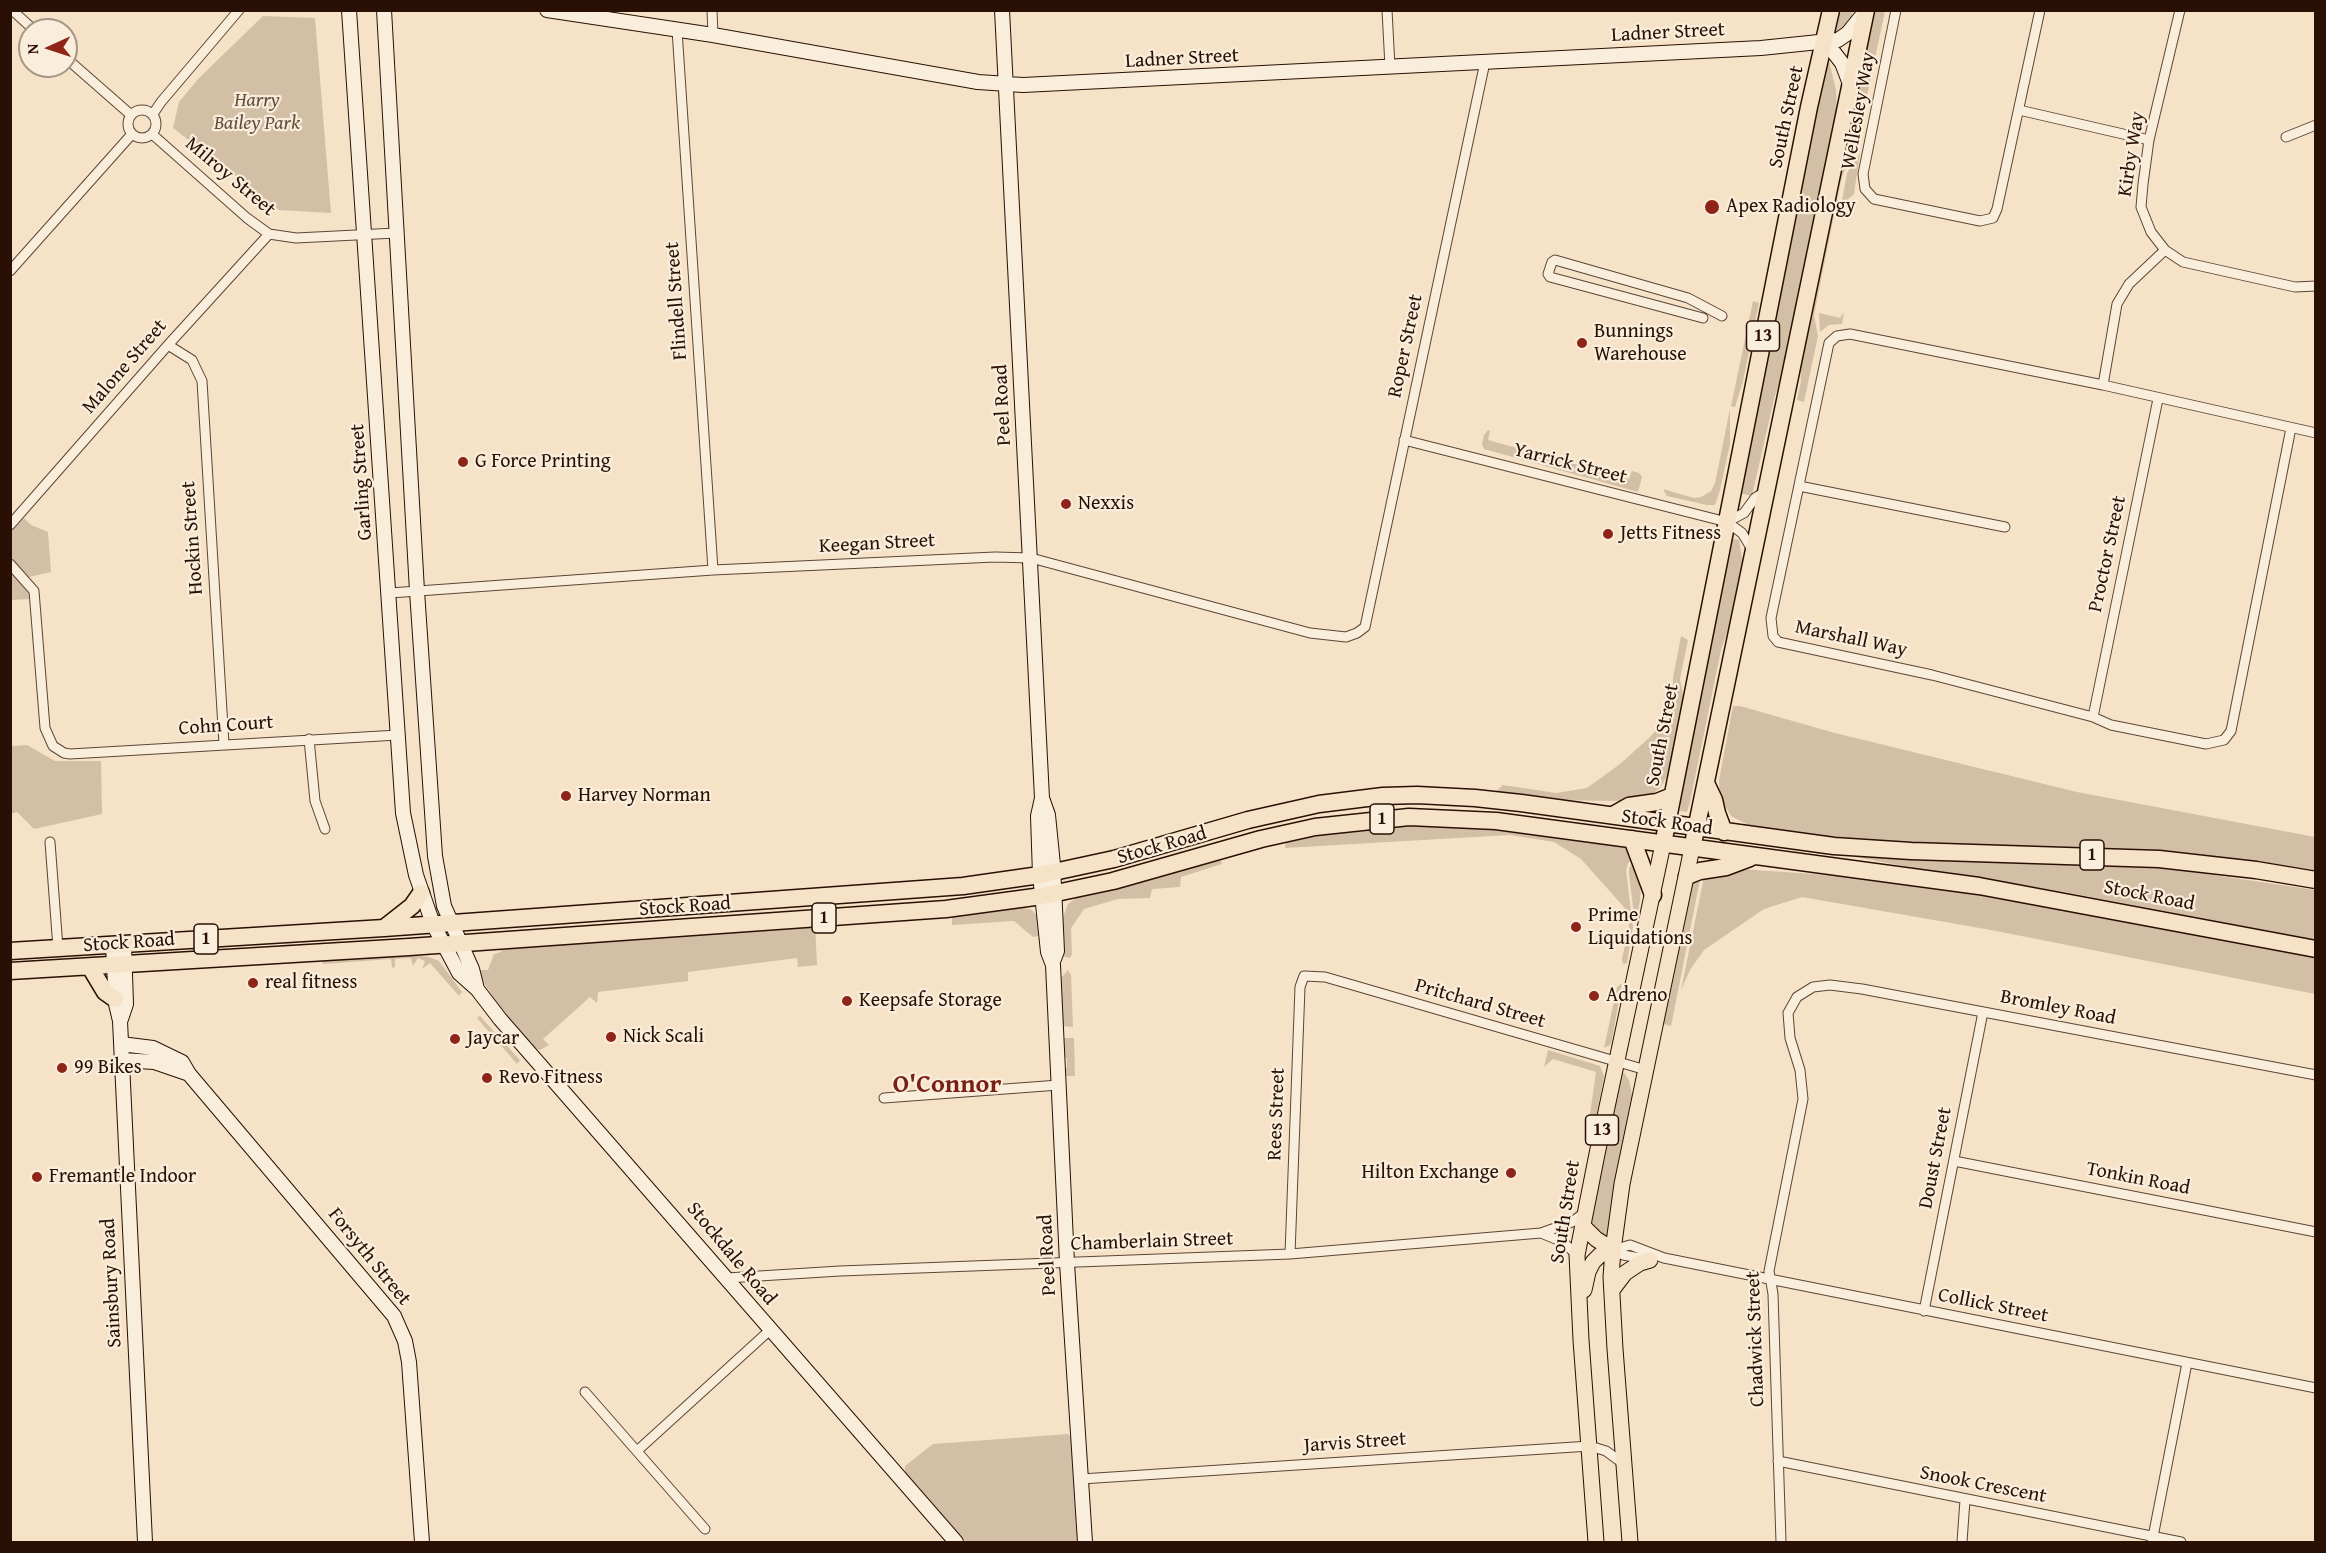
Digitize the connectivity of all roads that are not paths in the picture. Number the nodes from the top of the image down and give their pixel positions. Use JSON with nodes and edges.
{"nodes":[{"id":1,"x":239,"y":10,"type":"edge"},
{"id":2,"x":349,"y":10,"type":"edge"},
{"id":3,"x":384,"y":10,"type":"edge"},
{"id":4,"x":547,"y":10,"type":"edge"},
{"id":5,"x":712,"y":10,"type":"edge"},
{"id":6,"x":1002,"y":10,"type":"edge"},
{"id":7,"x":1387,"y":10,"type":"edge"},
{"id":8,"x":1831,"y":10,"type":"edge"},
{"id":9,"x":1896,"y":10,"type":"edge"},
{"id":10,"x":2040,"y":10,"type":"edge"},
{"id":11,"x":2180,"y":10,"type":"edge"},
{"id":12,"x":1865,"y":11,"type":"edge"},
{"id":13,"x":677,"y":30,"type":"junction"},
{"id":14,"x":713,"y":35,"type":"junction"},
{"id":15,"x":1825,"y":41,"type":"junction"},
{"id":16,"x":1485,"y":62,"type":"junction"},
{"id":17,"x":1390,"y":67,"type":"junction"},
{"id":18,"x":78,"y":69,"type":"edge"},
{"id":19,"x":1850,"y":84,"type":"junction"},
{"id":20,"x":1006,"y":85,"type":"junction"},
{"id":21,"x":2019,"y":110,"type":"junction"},
{"id":22,"x":153,"y":114,"type":"junction"},
{"id":23,"x":131,"y":115,"type":"junction"},
{"id":24,"x":2316,"y":125,"type":"edge"},
{"id":25,"x":132,"y":134,"type":"junction"},
{"id":26,"x":152,"y":134,"type":"junction"},
{"id":27,"x":2286,"y":137,"type":"dead end"},
{"id":28,"x":2150,"y":140,"type":"junction"},
{"id":29,"x":396,"y":233,"type":"junction"},
{"id":30,"x":269,"y":234,"type":"junction"},
{"id":31,"x":365,"y":235,"type":"junction"},
{"id":32,"x":2164,"y":250,"type":"junction"},
{"id":33,"x":10,"y":271,"type":"edge"},
{"id":34,"x":2316,"y":286,"type":"edge"},
{"id":35,"x":1722,"y":315,"type":"dead end"},
{"id":36,"x":1703,"y":318,"type":"dead end"},
{"id":37,"x":168,"y":345,"type":"junction"},
{"id":38,"x":2103,"y":385,"type":"junction"},
{"id":39,"x":2158,"y":399,"type":"junction"},
{"id":40,"x":2291,"y":428,"type":"junction"},
{"id":41,"x":2316,"y":433,"type":"edge"},
{"id":42,"x":1404,"y":440,"type":"junction"},
{"id":43,"x":1799,"y":486,"type":"junction"},
{"id":44,"x":1767,"y":490,"type":"junction"},
{"id":45,"x":1727,"y":522,"type":"junction"},
{"id":46,"x":10,"y":525,"type":"edge"},
{"id":47,"x":2005,"y":527,"type":"dead end"},
{"id":48,"x":1754,"y":553,"type":"junction"},
{"id":49,"x":1031,"y":558,"type":"junction"},
{"id":50,"x":10,"y":564,"type":"edge"},
{"id":51,"x":713,"y":570,"type":"junction"},
{"id":52,"x":417,"y":591,"type":"junction"},
{"id":53,"x":390,"y":593,"type":"junction"},
{"id":54,"x":1357,"y":633,"type":"joint"},
{"id":55,"x":2093,"y":717,"type":"junction"},
{"id":56,"x":398,"y":735,"type":"junction"},
{"id":57,"x":309,"y":739,"type":"junction"},
{"id":58,"x":224,"y":744,"type":"junction"},
{"id":59,"x":1706,"y":783,"type":"junction"},
{"id":60,"x":1671,"y":796,"type":"junction"},
{"id":61,"x":1613,"y":815,"type":"junction"},
{"id":62,"x":1667,"y":823,"type":"junction"},
{"id":63,"x":1696,"y":828,"type":"junction"},
{"id":64,"x":325,"y":829,"type":"dead end"},
{"id":65,"x":1724,"y":832,"type":"junction"},
{"id":66,"x":1632,"y":839,"type":"junction"},
{"id":67,"x":50,"y":842,"type":"dead end"},
{"id":68,"x":1663,"y":844,"type":"junction"},
{"id":69,"x":1692,"y":848,"type":"junction"},
{"id":70,"x":1754,"y":857,"type":"junction"},
{"id":71,"x":1047,"y":873,"type":"junction"},
{"id":72,"x":1687,"y":876,"type":"junction"},
{"id":73,"x":2316,"y":880,"type":"edge"},
{"id":74,"x":421,"y":893,"type":"junction"},
{"id":75,"x":1048,"y":894,"type":"junction"},
{"id":76,"x":1653,"y":895,"type":"junction"},
{"id":77,"x":451,"y":923,"type":"junction"},
{"id":78,"x":433,"y":924,"type":"junction"},
{"id":79,"x":384,"y":928,"type":"junction"},
{"id":80,"x":451,"y":943,"type":"junction"},
{"id":81,"x":119,"y":945,"type":"junction"},
{"id":82,"x":58,"y":948,"type":"junction"},
{"id":83,"x":2316,"y":949,"type":"edge"},
{"id":84,"x":10,"y":951,"type":"edge"},
{"id":85,"x":120,"y":965,"type":"junction"},
{"id":86,"x":90,"y":967,"type":"junction"},
{"id":87,"x":10,"y":971,"type":"edge"},
{"id":88,"x":1304,"y":976,"type":"joint"},
{"id":89,"x":1797,"y":997,"type":"joint"},
{"id":90,"x":116,"y":999,"type":"junction"},
{"id":91,"x":1983,"y":1012,"type":"junction"},
{"id":92,"x":120,"y":1021,"type":"junction"},
{"id":93,"x":121,"y":1044,"type":"junction"},
{"id":94,"x":122,"y":1060,"type":"junction"},
{"id":95,"x":1616,"y":1062,"type":"junction"},
{"id":96,"x":1646,"y":1070,"type":"junction"},
{"id":97,"x":189,"y":1074,"type":"junction"},
{"id":98,"x":2316,"y":1075,"type":"edge"},
{"id":99,"x":1059,"y":1085,"type":"junction"},
{"id":100,"x":884,"y":1098,"type":"dead end"},
{"id":101,"x":1954,"y":1161,"type":"junction"},
{"id":102,"x":1583,"y":1219,"type":"junction"},
{"id":103,"x":2316,"y":1232,"type":"edge"},
{"id":104,"x":1541,"y":1233,"type":"junction"},
{"id":105,"x":1613,"y":1250,"type":"junction"},
{"id":106,"x":1290,"y":1254,"type":"junction"},
{"id":107,"x":1577,"y":1255,"type":"junction"},
{"id":108,"x":1657,"y":1259,"type":"junction"},
{"id":109,"x":1067,"y":1263,"type":"junction"},
{"id":110,"x":727,"y":1278,"type":"junction"},
{"id":111,"x":1772,"y":1280,"type":"junction"},
{"id":112,"x":1612,"y":1290,"type":"junction"},
{"id":113,"x":1580,"y":1311,"type":"junction"},
{"id":114,"x":1924,"y":1311,"type":"junction"},
{"id":115,"x":770,"y":1330,"type":"junction"},
{"id":116,"x":2187,"y":1363,"type":"junction"},
{"id":117,"x":2316,"y":1388,"type":"edge"},
{"id":118,"x":585,"y":1392,"type":"dead end"},
{"id":119,"x":1590,"y":1446,"type":"junction"},
{"id":120,"x":637,"y":1451,"type":"junction"},
{"id":121,"x":1778,"y":1461,"type":"junction"},
{"id":122,"x":1626,"y":1466,"type":"junction"},
{"id":123,"x":1081,"y":1479,"type":"junction"},
{"id":124,"x":1965,"y":1500,"type":"junction"},
{"id":125,"x":705,"y":1529,"type":"dead end"},
{"id":126,"x":2153,"y":1540,"type":"edge"},
{"id":127,"x":145,"y":1542,"type":"edge"},
{"id":128,"x":422,"y":1542,"type":"edge"},
{"id":129,"x":956,"y":1542,"type":"edge"},
{"id":130,"x":1086,"y":1542,"type":"edge"},
{"id":131,"x":1596,"y":1542,"type":"edge"},
{"id":132,"x":1630,"y":1542,"type":"edge"},
{"id":133,"x":1781,"y":1542,"type":"edge"},
{"id":134,"x":1962,"y":1542,"type":"edge"},
{"id":135,"x":2181,"y":1542,"type":"edge"}],
"edges":[{"from":1,"to":22,"type":"street"},
{"from":2,"to":31,"type":"street","name":"Garling Street"},
{"from":3,"to":29,"type":"street"},
{"from":4,"to":13,"type":"street","name":"Ladner Street"},
{"from":5,"to":14,"type":"street"},
{"from":6,"to":20,"type":"street","name":"Peel Road"},
{"from":7,"to":17,"type":"street"},
{"from":8,"to":15,"type":"highway","name":"South Street","number":"13"},
{"from":9,"to":21,"type":"street","name":"Wellesley Way"},
{"from":10,"to":21,"type":"street","name":"Wellesley Way"},
{"from":11,"to":28,"type":"street","name":"Kirby Way"},
{"from":12,"to":15,"type":"street","name":"Ladner Street"},
{"from":12,"to":19,"type":"highway","number":"13"},
{"from":13,"to":14,"type":"street","name":"Ladner Street"},
{"from":13,"to":51,"type":"street","name":"Flindell Street"},
{"from":14,"to":20,"type":"street","name":"Ladner Street"},
{"from":15,"to":16,"type":"street","name":"Ladner Street"},
{"from":15,"to":19,"type":"street"},
{"from":15,"to":45,"type":"highway","name":"South Street","number":"13"},
{"from":16,"to":17,"type":"street","name":"Ladner Street"},
{"from":16,"to":42,"type":"street","name":"Roper Street"},
{"from":17,"to":20,"type":"street","name":"Ladner Street"},
{"from":18,"to":23,"type":"street"},
{"from":19,"to":44,"type":"highway","number":"13"},
{"from":20,"to":49,"type":"street","name":"Peel Road"},
{"from":21,"to":28,"type":"street"},
{"from":22,"to":23,"type":"street"},
{"from":22,"to":26,"type":"street"},
{"from":23,"to":25,"type":"street"},
{"from":24,"to":27,"type":"street"},
{"from":25,"to":26,"type":"street"},
{"from":25,"to":33,"type":"street"},
{"from":26,"to":30,"type":"street","name":"Milroy Street"},
{"from":28,"to":32,"type":"street","name":"Kirby Way"},
{"from":29,"to":31,"type":"street","name":"Milroy Street"},
{"from":29,"to":52,"type":"street"},
{"from":30,"to":31,"type":"street","name":"Milroy Street"},
{"from":30,"to":37,"type":"street","name":"Malone Street"},
{"from":31,"to":53,"type":"street","name":"Garling Street"},
{"from":32,"to":34,"type":"street"},
{"from":32,"to":38,"type":"street"},
{"from":35,"to":36,"type":"street"},
{"from":37,"to":46,"type":"street","name":"Malone Street"},
{"from":37,"to":58,"type":"street","name":"Hockin Street"},
{"from":38,"to":39,"type":"street","name":"Marshall Way"},
{"from":38,"to":43,"type":"street","name":"Marshall Way"},
{"from":39,"to":40,"type":"street","name":"Marshall Way"},
{"from":39,"to":55,"type":"street","name":"Proctor Street"},
{"from":40,"to":41,"type":"street","name":"Marshall Way"},
{"from":40,"to":55,"type":"street","name":"Marshall Way"},
{"from":42,"to":45,"type":"street","name":"Yarrick Street"},
{"from":42,"to":54,"type":"street","name":"Roper Street"},
{"from":43,"to":47,"type":"street"},
{"from":43,"to":55,"type":"street","name":"Marshall Way"},
{"from":44,"to":45,"type":"street"},
{"from":44,"to":48,"type":"highway","number":"13"},
{"from":45,"to":48,"type":"street"},
{"from":45,"to":60,"type":"highway","name":"South Street","number":"13"},
{"from":48,"to":59,"type":"highway","number":"13"},
{"from":49,"to":51,"type":"street","name":"Keegan Street"},
{"from":49,"to":54,"type":"street","name":"Keegan Street"},
{"from":49,"to":71,"type":"street","name":"Peel Road"},
{"from":50,"to":58,"type":"street","name":"Cohn Court"},
{"from":51,"to":52,"type":"street","name":"Keegan Street"},
{"from":52,"to":53,"type":"street","name":"Keegan Street"},
{"from":52,"to":77,"type":"street"},
{"from":53,"to":56,"type":"street","name":"Garling Street"},
{"from":56,"to":57,"type":"street","name":"Cohn Court"},
{"from":56,"to":74,"type":"street","name":"Garling Street"},
{"from":57,"to":58,"type":"street","name":"Cohn Court"},
{"from":57,"to":64,"type":"street"},
{"from":59,"to":63,"type":"highway","number":"13"},
{"from":59,"to":65,"type":"highway"},
{"from":60,"to":61,"type":"highway"},
{"from":60,"to":62,"type":"highway","name":"South Street","number":"13"},
{"from":61,"to":62,"type":"highway","name":"Stock Road","number":"1"},
{"from":61,"to":71,"type":"highway","name":"Stock Road","number":"1"},
{"from":62,"to":63,"type":"highway","name":"Stock Road","number":"1"},
{"from":62,"to":68,"type":"highway","name":"South Street","number":"13"},
{"from":63,"to":65,"type":"highway","name":"Stock Road","number":"1"},
{"from":63,"to":69,"type":"highway","number":"13"},
{"from":65,"to":73,"type":"highway","name":"Stock Road","number":"1"},
{"from":66,"to":68,"type":"highway","name":"Stock Road","number":"1"},
{"from":66,"to":75,"type":"highway","name":"Stock Road","number":"1"},
{"from":66,"to":76,"type":"highway"},
{"from":67,"to":82,"type":"street"},
{"from":68,"to":69,"type":"highway","name":"Stock Road","number":"1"},
{"from":68,"to":76,"type":"main road","name":"South Street","number":"13"},
{"from":69,"to":70,"type":"highway","name":"Stock Road","number":"1"},
{"from":69,"to":72,"type":"main road","number":"13"},
{"from":70,"to":72,"type":"highway"},
{"from":70,"to":83,"type":"highway","name":"Stock Road","number":"1"},
{"from":71,"to":75,"type":"street","name":"Peel Road"},
{"from":71,"to":77,"type":"highway","name":"Stock Road","number":"1"},
{"from":72,"to":96,"type":"main road","number":"13"},
{"from":74,"to":78,"type":"street","name":"Garling Street"},
{"from":74,"to":79,"type":"highway"},
{"from":75,"to":80,"type":"highway","name":"Stock Road","number":"1"},
{"from":75,"to":99,"type":"street","name":"Peel Road"},
{"from":76,"to":95,"type":"main road","name":"South Street","number":"13"},
{"from":77,"to":78,"type":"highway","name":"Stock Road","number":"1"},
{"from":77,"to":80,"type":"street"},
{"from":78,"to":79,"type":"highway","name":"Stock Road","number":"1"},
{"from":78,"to":80,"type":"street","name":"Garling Street"},
{"from":79,"to":81,"type":"highway","name":"Stock Road","number":"1"},
{"from":80,"to":85,"type":"highway","name":"Stock Road","number":"1"},
{"from":80,"to":110,"type":"street","name":"Stockdale Road"},
{"from":81,"to":82,"type":"highway","name":"Stock Road","number":"1"},
{"from":81,"to":85,"type":"street","name":"Sainsbury Road"},
{"from":82,"to":84,"type":"highway","name":"Stock Road","number":"1"},
{"from":85,"to":86,"type":"highway","name":"Stock Road","number":"1"},
{"from":85,"to":90,"type":"street","name":"Sainsbury Road"},
{"from":85,"to":92,"type":"street","name":"Sainsbury Road"},
{"from":86,"to":87,"type":"highway","name":"Stock Road","number":"1"},
{"from":86,"to":90,"type":"highway"},
{"from":88,"to":95,"type":"street","name":"Pritchard Street"},
{"from":88,"to":106,"type":"street","name":"Rees Street"},
{"from":89,"to":91,"type":"street","name":"Bromley Road"},
{"from":89,"to":111,"type":"street","name":"Chadwick Street"},
{"from":90,"to":92,"type":"street","name":"Sainsbury Road"},
{"from":91,"to":98,"type":"street","name":"Bromley Road"},
{"from":91,"to":101,"type":"street","name":"Doust Street"},
{"from":92,"to":93,"type":"street","name":"Sainsbury Road"},
{"from":93,"to":94,"type":"street","name":"Sainsbury Road"},
{"from":93,"to":97,"type":"street","name":"Forsyth Street"},
{"from":94,"to":97,"type":"street"},
{"from":94,"to":127,"type":"street","name":"Sainsbury Road"},
{"from":95,"to":96,"type":"street","name":"Pritchard Street"},
{"from":95,"to":102,"type":"main road","name":"South Street","number":"13"},
{"from":96,"to":105,"type":"main road","number":"13"},
{"from":97,"to":128,"type":"street","name":"Forsyth Street"},
{"from":99,"to":100,"type":"street"},
{"from":99,"to":109,"type":"street","name":"Peel Road"},
{"from":101,"to":103,"type":"street","name":"Tonkin Road"},
{"from":101,"to":114,"type":"street","name":"Doust Street"},
{"from":102,"to":104,"type":"street","name":"Chamberlain Street"},
{"from":102,"to":105,"type":"main road"},
{"from":102,"to":107,"type":"main road","name":"South Street","number":"13"},
{"from":104,"to":106,"type":"street","name":"Chamberlain Street"},
{"from":104,"to":107,"type":"street"},
{"from":105,"to":108,"type":"street","name":"Collick Street"},
{"from":105,"to":108,"type":"street","name":"Collick Street"},
{"from":105,"to":112,"type":"main road","number":"13"},
{"from":105,"to":113,"type":"main road"},
{"from":106,"to":109,"type":"street","name":"Chamberlain Street"},
{"from":107,"to":113,"type":"main road","name":"South Street","number":"13"},
{"from":108,"to":111,"type":"street","name":"Collick Street"},
{"from":108,"to":112,"type":"main road"},
{"from":109,"to":110,"type":"street","name":"Chamberlain Street"},
{"from":109,"to":123,"type":"street","name":"Peel Road"},
{"from":110,"to":115,"type":"street","name":"Stockdale Road"},
{"from":111,"to":114,"type":"street","name":"Collick Street"},
{"from":111,"to":121,"type":"street","name":"Chadwick Street"},
{"from":112,"to":122,"type":"main road","number":"13"},
{"from":113,"to":119,"type":"main road","name":"South Street","number":"13"},
{"from":114,"to":116,"type":"street","name":"Collick Street"},
{"from":115,"to":120,"type":"street"},
{"from":115,"to":129,"type":"street","name":"Stockdale Road"},
{"from":116,"to":117,"type":"street","name":"Collick Street"},
{"from":116,"to":126,"type":"street"},
{"from":118,"to":120,"type":"street"},
{"from":119,"to":122,"type":"street","name":"Jarvis Street"},
{"from":119,"to":123,"type":"street","name":"Jarvis Street"},
{"from":119,"to":131,"type":"main road","name":"South Street","number":"13"},
{"from":120,"to":125,"type":"street"},
{"from":121,"to":124,"type":"street","name":"Snook Crescent"},
{"from":121,"to":133,"type":"street","name":"Chadwick Street"},
{"from":122,"to":132,"type":"main road","number":"13"},
{"from":123,"to":130,"type":"street","name":"Peel Road"},
{"from":124,"to":126,"type":"street","name":"Snook Crescent"},
{"from":124,"to":134,"type":"street"},
{"from":126,"to":135,"type":"street","name":"Snook Crescent"}]}
